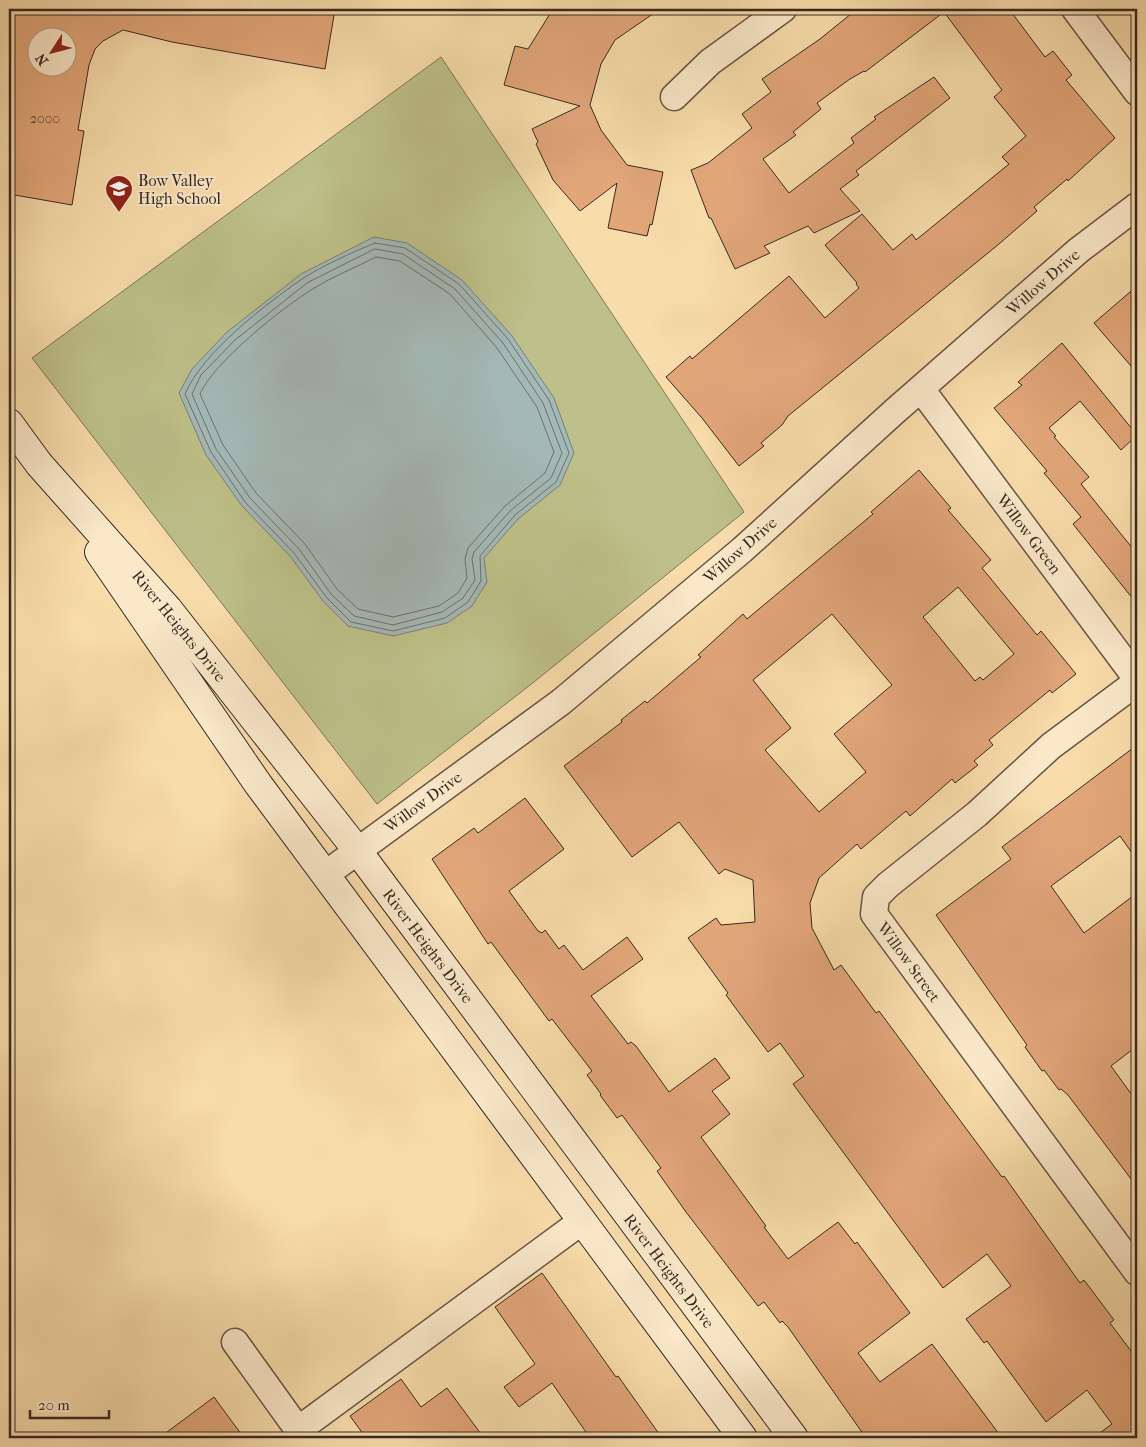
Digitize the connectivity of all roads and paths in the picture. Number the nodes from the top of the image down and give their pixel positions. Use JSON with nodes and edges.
{"nodes":[{"id":1,"x":783,"y":9,"type":"edge"},
{"id":2,"x":1075,"y":9,"type":"edge"},
{"id":3,"x":1137,"y":92,"type":"edge"},
{"id":4,"x":674,"y":96,"type":"dead end"},
{"id":5,"x":1137,"y":206,"type":"edge"},
{"id":6,"x":921,"y":389,"type":"junction"},
{"id":7,"x":9,"y":424,"type":"edge"},
{"id":8,"x":43,"y":468,"type":"junction"},
{"id":9,"x":1137,"y":680,"type":"edge"},
{"id":10,"x":357,"y":850,"type":"junction"},
{"id":11,"x":326,"y":874,"type":"junction"},
{"id":12,"x":582,"y":1221,"type":"junction"},
{"id":13,"x":1137,"y":1272,"type":"edge"},
{"id":14,"x":235,"y":1342,"type":"dead end"},
{"id":15,"x":301,"y":1434,"type":"edge"},
{"id":16,"x":743,"y":1438,"type":"edge"},
{"id":17,"x":794,"y":1438,"type":"edge"}],
"edges":[{"from":1,"to":4,"type":"street"},
{"from":2,"to":3,"type":"street"},
{"from":5,"to":6,"type":"street","name":"Willow Drive"},
{"from":6,"to":9,"type":"street","name":"Willow Green"},
{"from":6,"to":10,"type":"street","name":"Willow Drive"},
{"from":7,"to":8,"type":"street","name":"River Heights Drive"},
{"from":8,"to":10,"type":"street","name":"River Heights Drive"},
{"from":8,"to":11,"type":"street","name":"River Heights Drive"},
{"from":9,"to":13,"type":"street","name":"Willow Street"},
{"from":10,"to":11,"type":"street","name":"Willow Drive"},
{"from":10,"to":17,"type":"street","name":"River Heights Drive"},
{"from":11,"to":12,"type":"street","name":"River Heights Drive"},
{"from":12,"to":15,"type":"street"},
{"from":12,"to":16,"type":"street","name":"River Heights Drive"},
{"from":14,"to":15,"type":"street"}]}
